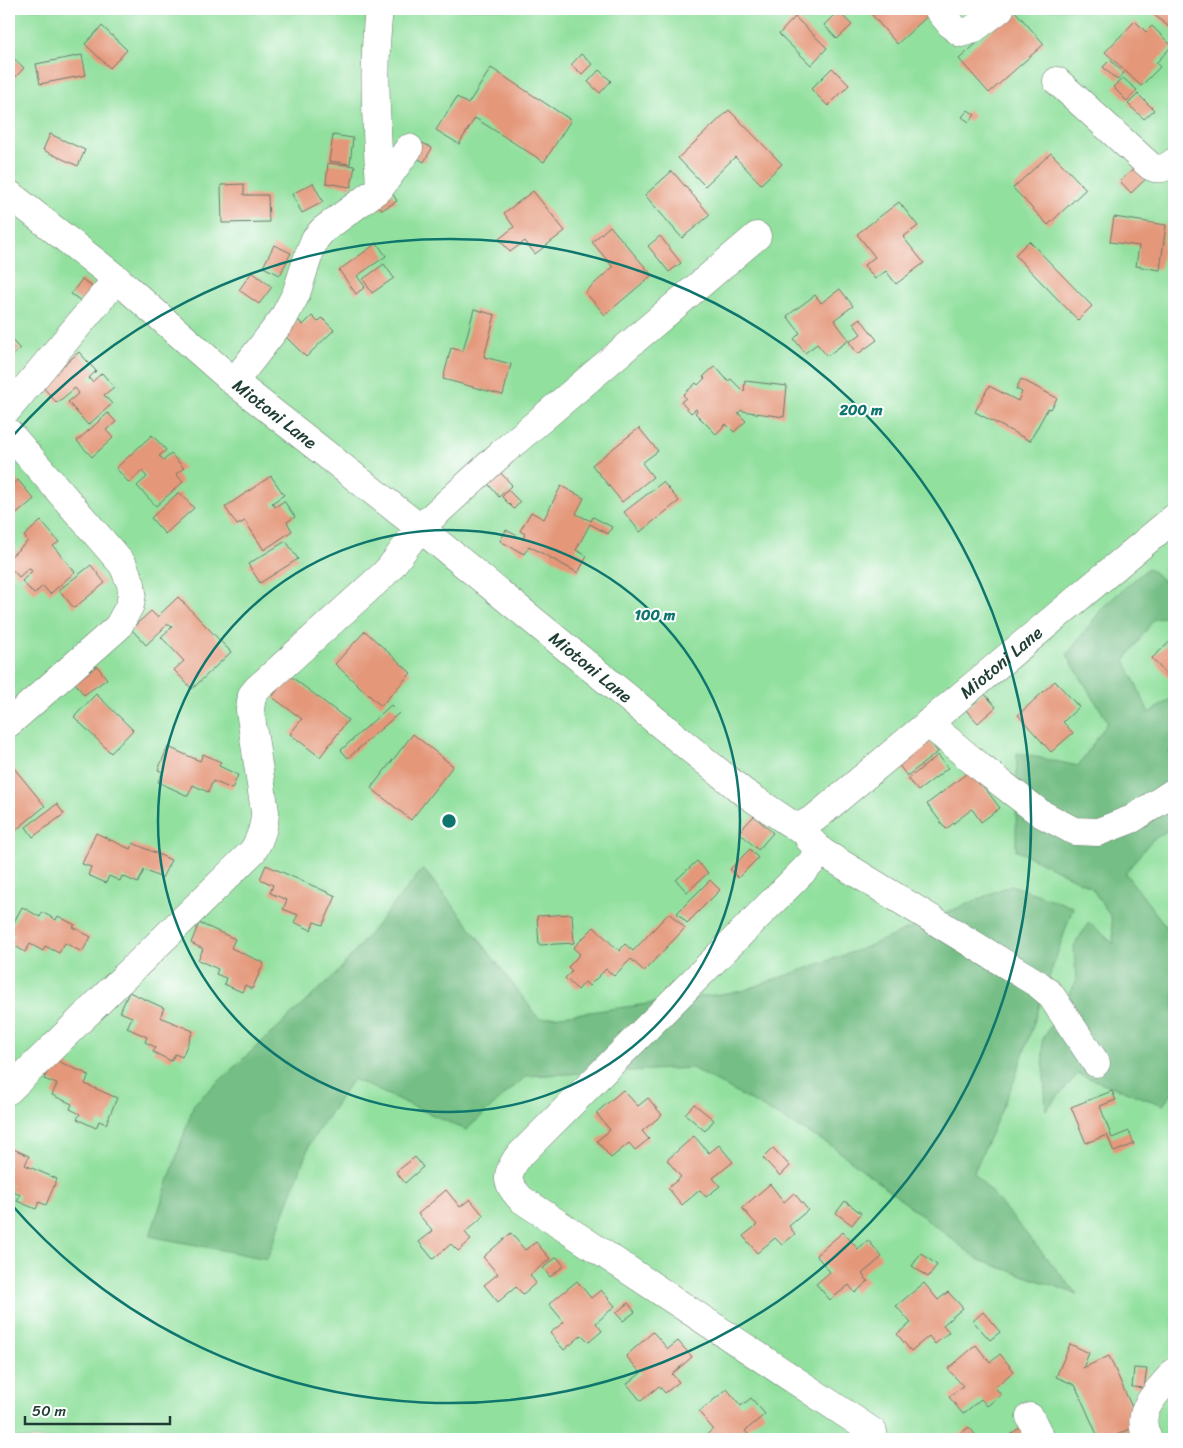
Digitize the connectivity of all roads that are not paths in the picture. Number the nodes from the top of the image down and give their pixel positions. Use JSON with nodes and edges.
{"nodes":[{"id":1,"x":379,"y":9,"type":"edge"},
{"id":2,"x":938,"y":9,"type":"edge"},
{"id":3,"x":1000,"y":9,"type":"edge"},
{"id":4,"x":1057,"y":81,"type":"dead end"},
{"id":5,"x":409,"y":148,"type":"dead end"},
{"id":6,"x":1174,"y":162,"type":"edge"},
{"id":7,"x":380,"y":188,"type":"junction"},
{"id":8,"x":13,"y":204,"type":"edge"},
{"id":9,"x":756,"y":236,"type":"dead end"},
{"id":10,"x":117,"y":279,"type":"junction"},
{"id":11,"x":234,"y":382,"type":"junction"},
{"id":12,"x":9,"y":408,"type":"edge"},
{"id":13,"x":9,"y":433,"type":"edge"},
{"id":14,"x":1174,"y":518,"type":"edge"},
{"id":15,"x":420,"y":528,"type":"junction"},
{"id":16,"x":9,"y":723,"type":"edge"},
{"id":17,"x":928,"y":723,"type":"junction"},
{"id":18,"x":1174,"y":792,"type":"edge"},
{"id":19,"x":797,"y":828,"type":"junction"},
{"id":20,"x":822,"y":852,"type":"junction"},
{"id":21,"x":1096,"y":1064,"type":"dead end"},
{"id":22,"x":9,"y":1090,"type":"edge"},
{"id":23,"x":1174,"y":1372,"type":"edge"},
{"id":24,"x":873,"y":1432,"type":"dead end"},
{"id":25,"x":1148,"y":1439,"type":"edge"}],
"edges":[{"from":1,"to":7,"type":"street"},
{"from":2,"to":3,"type":"street"},
{"from":4,"to":6,"type":"street"},
{"from":5,"to":7,"type":"street"},
{"from":7,"to":11,"type":"street"},
{"from":8,"to":10,"type":"street","name":"Miotoni Lane"},
{"from":9,"to":15,"type":"street"},
{"from":10,"to":11,"type":"street","name":"Miotoni Lane"},
{"from":10,"to":12,"type":"street"},
{"from":11,"to":15,"type":"street","name":"Miotoni Lane"},
{"from":13,"to":16,"type":"street"},
{"from":14,"to":17,"type":"street","name":"Miotoni Lane"},
{"from":15,"to":19,"type":"street","name":"Miotoni Lane"},
{"from":15,"to":22,"type":"street"},
{"from":17,"to":18,"type":"street"},
{"from":17,"to":19,"type":"street","name":"Miotoni Lane"},
{"from":19,"to":20,"type":"street"},
{"from":20,"to":21,"type":"street"},
{"from":20,"to":24,"type":"street"},
{"from":23,"to":25,"type":"street"}]}
